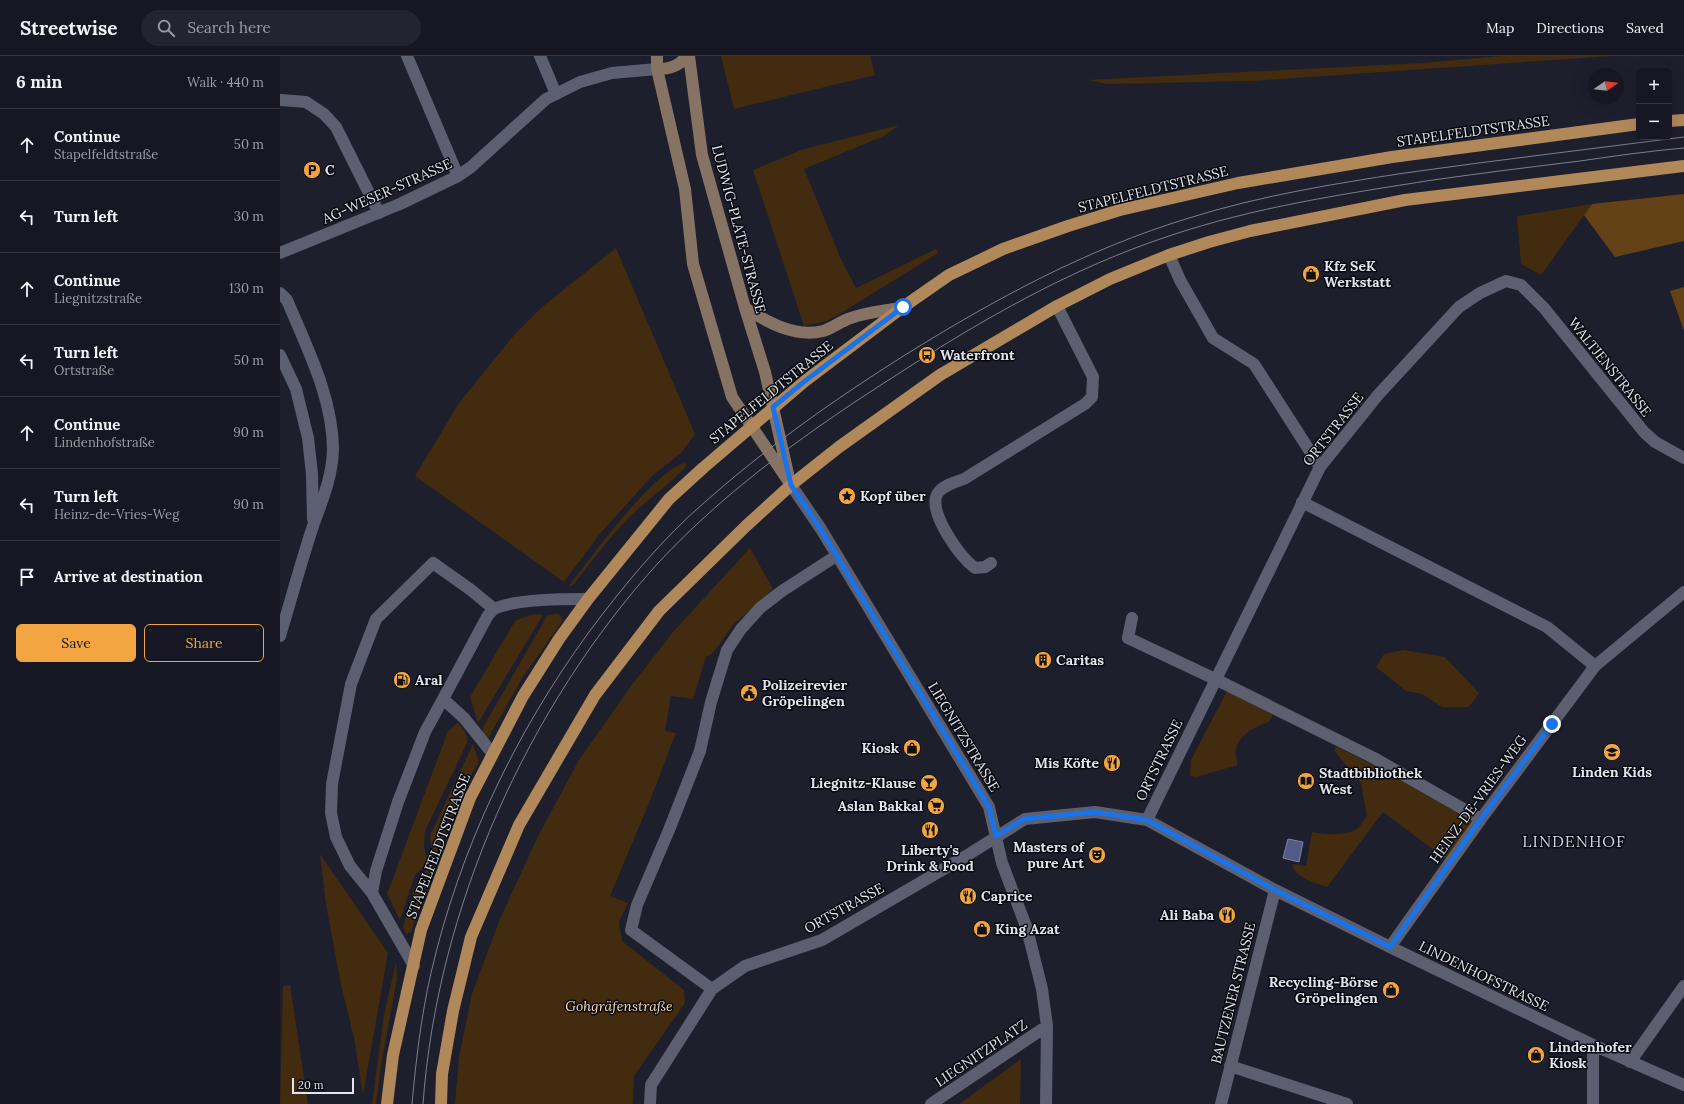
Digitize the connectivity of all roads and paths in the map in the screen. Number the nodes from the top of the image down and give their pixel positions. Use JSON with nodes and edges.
{"nodes":[{"id":1,"x":407,"y":56,"type":"edge"},
{"id":2,"x":540,"y":56,"type":"edge"},
{"id":3,"x":657,"y":56,"type":"edge"},
{"id":4,"x":688,"y":56,"type":"edge"},
{"id":5,"x":657,"y":70,"type":"junction"},
{"id":6,"x":556,"y":94,"type":"junction"},
{"id":7,"x":281,"y":100,"type":"edge"},
{"id":8,"x":1684,"y":120,"type":"edge"},
{"id":9,"x":1672,"y":121,"type":"edge"},
{"id":10,"x":1636,"y":124,"type":"edge"},
{"id":11,"x":1684,"y":166,"type":"edge"},
{"id":12,"x":458,"y":176,"type":"junction"},
{"id":13,"x":379,"y":213,"type":"junction"},
{"id":14,"x":280,"y":253,"type":"edge"},
{"id":15,"x":1170,"y":255,"type":"junction"},
{"id":16,"x":1521,"y":285,"type":"joint"},
{"id":17,"x":280,"y":293,"type":"edge"},
{"id":18,"x":1057,"y":306,"type":"junction"},
{"id":19,"x":903,"y":307,"type":"junction"},
{"id":20,"x":745,"y":308,"type":"junction"},
{"id":21,"x":280,"y":355,"type":"edge"},
{"id":22,"x":773,"y":407,"type":"junction"},
{"id":23,"x":752,"y":427,"type":"junction"},
{"id":24,"x":1684,"y":458,"type":"edge"},
{"id":25,"x":1320,"y":467,"type":"junction"},
{"id":26,"x":791,"y":485,"type":"junction"},
{"id":27,"x":1302,"y":502,"type":"junction"},
{"id":28,"x":313,"y":526,"type":"junction"},
{"id":29,"x":836,"y":556,"type":"junction"},
{"id":30,"x":991,"y":563,"type":"dead end"},
{"id":31,"x":1684,"y":592,"type":"edge"},
{"id":32,"x":588,"y":599,"type":"junction"},
{"id":33,"x":494,"y":609,"type":"junction"},
{"id":34,"x":1132,"y":618,"type":"dead end"},
{"id":35,"x":280,"y":636,"type":"edge"},
{"id":36,"x":1595,"y":666,"type":"junction"},
{"id":37,"x":1215,"y":679,"type":"junction"},
{"id":38,"x":443,"y":698,"type":"junction"},
{"id":39,"x":492,"y":753,"type":"junction"},
{"id":40,"x":1481,"y":819,"type":"junction"},
{"id":41,"x":1147,"y":820,"type":"junction"},
{"id":42,"x":996,"y":836,"type":"junction"},
{"id":43,"x":1275,"y":890,"type":"junction"},
{"id":44,"x":372,"y":893,"type":"junction"},
{"id":45,"x":1390,"y":947,"type":"junction"},
{"id":46,"x":414,"y":966,"type":"junction"},
{"id":47,"x":1684,"y":986,"type":"edge"},
{"id":48,"x":712,"y":989,"type":"junction"},
{"id":49,"x":1047,"y":1026,"type":"junction"},
{"id":50,"x":1593,"y":1045,"type":"junction"},
{"id":51,"x":1630,"y":1062,"type":"junction"},
{"id":52,"x":1230,"y":1066,"type":"junction"},
{"id":53,"x":1684,"y":1085,"type":"edge"},
{"id":54,"x":387,"y":1104,"type":"edge"},
{"id":55,"x":441,"y":1104,"type":"edge"},
{"id":56,"x":650,"y":1104,"type":"edge"},
{"id":57,"x":931,"y":1104,"type":"edge"},
{"id":58,"x":1046,"y":1104,"type":"edge"},
{"id":59,"x":1221,"y":1104,"type":"edge"},
{"id":60,"x":1347,"y":1104,"type":"edge"},
{"id":61,"x":1593,"y":1104,"type":"edge"}],
"edges":[{"from":1,"to":12,"type":"street"},
{"from":2,"to":6,"type":"street"},
{"from":3,"to":5,"type":"street"},
{"from":4,"to":5,"type":"street","name":"AG-WESER-STRASSE"},
{"from":4,"to":20,"type":"street","name":"LUDWIG-PLATE-STRASSE"},
{"from":5,"to":6,"type":"street","name":"AG-WESER-STRASSE"},
{"from":5,"to":23,"type":"street"},
{"from":6,"to":12,"type":"street","name":"AG-WESER-STRASSE"},
{"from":7,"to":13,"type":"street"},
{"from":8,"to":9,"type":"main road"},
{"from":10,"to":19,"type":"main road","name":"STAPELFELDTSTRASSE"},
{"from":11,"to":15,"type":"main road"},
{"from":12,"to":13,"type":"street","name":"AG-WESER-STRASSE"},
{"from":13,"to":14,"type":"street","name":"AG-WESER-STRASSE"},
{"from":15,"to":18,"type":"main road"},
{"from":15,"to":25,"type":"street"},
{"from":16,"to":24,"type":"street","name":"WALTJENSTRASSE"},
{"from":16,"to":25,"type":"street","name":"ORTSTRASSE"},
{"from":17,"to":28,"type":"street"},
{"from":18,"to":26,"type":"main road"},
{"from":18,"to":30,"type":"street"},
{"from":19,"to":20,"type":"street"},
{"from":19,"to":22,"type":"main road","name":"STAPELFELDTSTRASSE"},
{"from":20,"to":22,"type":"street","name":"LUDWIG-PLATE-STRASSE"},
{"from":21,"to":28,"type":"street"},
{"from":22,"to":23,"type":"main road","name":"STAPELFELDTSTRASSE"},
{"from":22,"to":26,"type":"street","name":"LUDWIG-PLATE-STRASSE"},
{"from":23,"to":26,"type":"street"},
{"from":23,"to":32,"type":"main road","name":"STAPELFELDTSTRASSE"},
{"from":25,"to":27,"type":"street","name":"ORTSTRASSE"},
{"from":26,"to":29,"type":"street","name":"LIEGNITZSTRASSE"},
{"from":26,"to":55,"type":"main road"},
{"from":27,"to":36,"type":"street"},
{"from":27,"to":37,"type":"street","name":"ORTSTRASSE"},
{"from":28,"to":35,"type":"street"},
{"from":29,"to":42,"type":"street","name":"LIEGNITZSTRASSE"},
{"from":29,"to":48,"type":"street"},
{"from":31,"to":36,"type":"street","name":"HEINZ-DE-VRIES-WEG"},
{"from":32,"to":33,"type":"street"},
{"from":32,"to":39,"type":"main road","name":"STAPELFELDTSTRASSE"},
{"from":33,"to":38,"type":"street"},
{"from":33,"to":44,"type":"street"},
{"from":34,"to":37,"type":"street"},
{"from":36,"to":40,"type":"street","name":"HEINZ-DE-VRIES-WEG"},
{"from":37,"to":40,"type":"street"},
{"from":37,"to":41,"type":"street","name":"ORTSTRASSE"},
{"from":38,"to":39,"type":"street"},
{"from":38,"to":44,"type":"street"},
{"from":39,"to":46,"type":"main road","name":"STAPELFELDTSTRASSE"},
{"from":40,"to":45,"type":"street","name":"HEINZ-DE-VRIES-WEG"},
{"from":41,"to":42,"type":"street","name":"ORTSTRASSE"},
{"from":41,"to":43,"type":"street","name":"LINDENHOFSTRASSE"},
{"from":42,"to":48,"type":"street","name":"ORTSTRASSE"},
{"from":42,"to":49,"type":"street","name":"LIEGNITZSTRASSE"},
{"from":43,"to":45,"type":"street","name":"LINDENHOFSTRASSE"},
{"from":43,"to":52,"type":"street","name":"BAUTZENER STRASSE"},
{"from":44,"to":46,"type":"street"},
{"from":45,"to":50,"type":"street","name":"LINDENHOFSTRASSE"},
{"from":46,"to":54,"type":"main road","name":"STAPELFELDTSTRASSE"},
{"from":47,"to":51,"type":"street"},
{"from":48,"to":56,"type":"street"},
{"from":49,"to":57,"type":"street","name":"LIEGNITZPLATZ"},
{"from":49,"to":58,"type":"street","name":"LIEGNITZSTRASSE"},
{"from":50,"to":51,"type":"street","name":"LINDENHOFSTRASSE"},
{"from":50,"to":61,"type":"street"},
{"from":51,"to":53,"type":"street","name":"LINDENHOFSTRASSE"},
{"from":52,"to":59,"type":"street","name":"BAUTZENER STRASSE"},
{"from":52,"to":60,"type":"street"}]}
